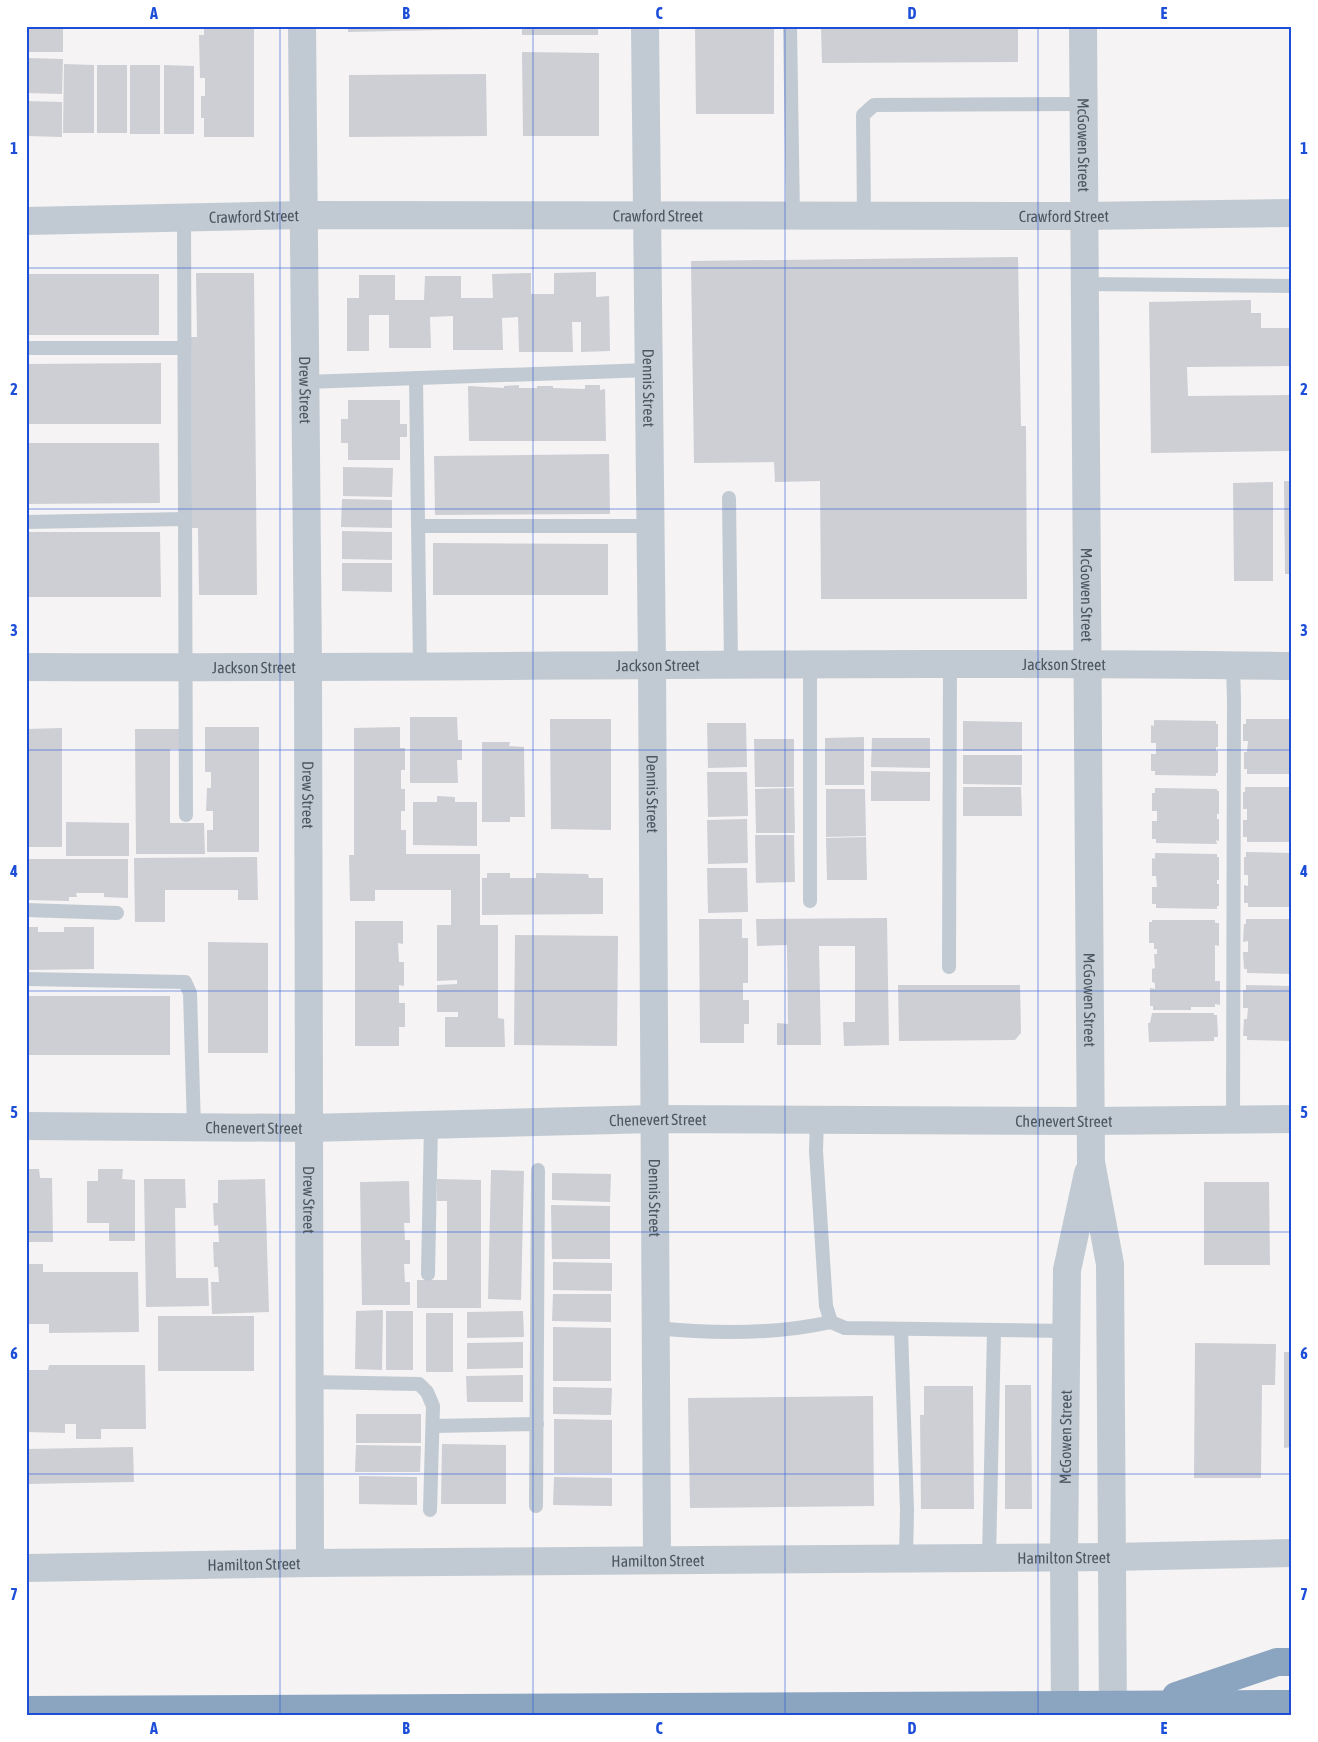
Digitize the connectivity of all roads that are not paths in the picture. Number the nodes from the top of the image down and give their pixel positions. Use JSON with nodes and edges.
{"nodes":[{"id":1,"x":302,"y":26,"type":"edge"},
{"id":2,"x":645,"y":26,"type":"edge"},
{"id":3,"x":790,"y":26,"type":"edge"},
{"id":4,"x":1083,"y":26,"type":"edge"},
{"id":5,"x":1083,"y":104,"type":"junction"},
{"id":6,"x":1292,"y":213,"type":"edge"},
{"id":7,"x":304,"y":215,"type":"junction"},
{"id":8,"x":648,"y":216,"type":"junction"},
{"id":9,"x":794,"y":216,"type":"junction"},
{"id":10,"x":864,"y":216,"type":"junction"},
{"id":11,"x":1084,"y":216,"type":"junction"},
{"id":12,"x":184,"y":218,"type":"junction"},
{"id":13,"x":26,"y":220,"type":"edge"},
{"id":14,"x":1084,"y":284,"type":"junction"},
{"id":15,"x":1292,"y":286,"type":"edge"},
{"id":16,"x":26,"y":348,"type":"edge"},
{"id":17,"x":184,"y":348,"type":"junction"},
{"id":18,"x":649,"y":370,"type":"junction"},
{"id":19,"x":416,"y":378,"type":"junction"},
{"id":20,"x":306,"y":382,"type":"junction"},
{"id":21,"x":729,"y":498,"type":"dead end"},
{"id":22,"x":184,"y":519,"type":"junction"},
{"id":23,"x":26,"y":522,"type":"edge"},
{"id":24,"x":418,"y":526,"type":"junction"},
{"id":25,"x":651,"y":526,"type":"junction"},
{"id":26,"x":1087,"y":663,"type":"junction"},
{"id":27,"x":810,"y":664,"type":"junction"},
{"id":28,"x":950,"y":664,"type":"junction"},
{"id":29,"x":652,"y":665,"type":"junction"},
{"id":30,"x":732,"y":665,"type":"junction"},
{"id":31,"x":1233,"y":665,"type":"junction"},
{"id":32,"x":1292,"y":666,"type":"edge"},
{"id":33,"x":420,"y":667,"type":"junction"},
{"id":34,"x":26,"y":668,"type":"edge"},
{"id":35,"x":185,"y":668,"type":"junction"},
{"id":36,"x":308,"y":668,"type":"junction"},
{"id":37,"x":186,"y":815,"type":"dead end"},
{"id":38,"x":810,"y":900,"type":"dead end"},
{"id":39,"x":26,"y":910,"type":"edge"},
{"id":40,"x":117,"y":913,"type":"dead end"},
{"id":41,"x":949,"y":967,"type":"dead end"},
{"id":42,"x":26,"y":979,"type":"edge"},
{"id":43,"x":654,"y":1119,"type":"junction"},
{"id":44,"x":817,"y":1120,"type":"junction"},
{"id":45,"x":1233,"y":1120,"type":"junction"},
{"id":46,"x":1292,"y":1120,"type":"edge"},
{"id":47,"x":1090,"y":1121,"type":"junction"},
{"id":48,"x":431,"y":1125,"type":"junction"},
{"id":49,"x":26,"y":1126,"type":"edge"},
{"id":50,"x":194,"y":1127,"type":"junction"},
{"id":51,"x":309,"y":1128,"type":"junction"},
{"id":52,"x":1090,"y":1162,"type":"junction"},
{"id":53,"x":538,"y":1170,"type":"dead end"},
{"id":54,"x":428,"y":1274,"type":"dead end"},
{"id":55,"x":831,"y":1322,"type":"junction"},
{"id":56,"x":656,"y":1328,"type":"junction"},
{"id":57,"x":901,"y":1329,"type":"junction"},
{"id":58,"x":994,"y":1330,"type":"junction"},
{"id":59,"x":1066,"y":1331,"type":"junction"},
{"id":60,"x":310,"y":1382,"type":"junction"},
{"id":61,"x":537,"y":1424,"type":"junction"},
{"id":62,"x":433,"y":1426,"type":"junction"},
{"id":63,"x":536,"y":1506,"type":"dead end"},
{"id":64,"x":430,"y":1510,"type":"dead end"},
{"id":65,"x":1292,"y":1553,"type":"edge"},
{"id":66,"x":989,"y":1558,"type":"junction"},
{"id":67,"x":1064,"y":1558,"type":"junction"},
{"id":68,"x":1112,"y":1558,"type":"junction"},
{"id":69,"x":906,"y":1559,"type":"junction"},
{"id":70,"x":657,"y":1560,"type":"junction"},
{"id":71,"x":310,"y":1563,"type":"junction"},
{"id":72,"x":26,"y":1568,"type":"edge"},
{"id":73,"x":1292,"y":1662,"type":"edge"},
{"id":74,"x":1154,"y":1704,"type":"junction"},
{"id":75,"x":1292,"y":1704,"type":"edge"},
{"id":76,"x":26,"y":1710,"type":"edge"},
{"id":77,"x":1065,"y":1716,"type":"edge"},
{"id":78,"x":1113,"y":1716,"type":"edge"}],
"edges":[{"from":1,"to":7,"type":"street","name":"Drew Street"},
{"from":2,"to":8,"type":"street","name":"Dennis Street"},
{"from":3,"to":9,"type":"lane"},
{"from":4,"to":5,"type":"street","name":"McGowen Street"},
{"from":5,"to":10,"type":"lane"},
{"from":5,"to":11,"type":"street","name":"McGowen Street"},
{"from":6,"to":11,"type":"street","name":"Crawford Street"},
{"from":7,"to":8,"type":"street","name":"Crawford Street"},
{"from":7,"to":12,"type":"street","name":"Crawford Street"},
{"from":7,"to":20,"type":"street","name":"Drew Street"},
{"from":8,"to":9,"type":"street","name":"Crawford Street"},
{"from":8,"to":18,"type":"street","name":"Dennis Street"},
{"from":9,"to":10,"type":"street","name":"Crawford Street"},
{"from":10,"to":11,"type":"street","name":"Crawford Street"},
{"from":11,"to":14,"type":"street","name":"McGowen Street"},
{"from":12,"to":13,"type":"street","name":"Crawford Street"},
{"from":12,"to":17,"type":"lane"},
{"from":14,"to":15,"type":"lane"},
{"from":14,"to":26,"type":"street","name":"McGowen Street"},
{"from":16,"to":17,"type":"lane"},
{"from":17,"to":22,"type":"lane"},
{"from":18,"to":19,"type":"lane"},
{"from":18,"to":25,"type":"street","name":"Dennis Street"},
{"from":19,"to":20,"type":"lane"},
{"from":19,"to":24,"type":"lane"},
{"from":20,"to":36,"type":"street","name":"Drew Street"},
{"from":21,"to":30,"type":"lane"},
{"from":22,"to":23,"type":"lane"},
{"from":22,"to":35,"type":"lane"},
{"from":24,"to":25,"type":"lane"},
{"from":24,"to":33,"type":"lane"},
{"from":25,"to":29,"type":"street","name":"Dennis Street"},
{"from":26,"to":28,"type":"street","name":"Jackson Street"},
{"from":26,"to":31,"type":"street","name":"Jackson Street"},
{"from":26,"to":47,"type":"street","name":"McGowen Street"},
{"from":27,"to":28,"type":"street","name":"Jackson Street"},
{"from":27,"to":30,"type":"street","name":"Jackson Street"},
{"from":27,"to":38,"type":"lane"},
{"from":28,"to":41,"type":"lane"},
{"from":29,"to":30,"type":"street","name":"Jackson Street"},
{"from":29,"to":33,"type":"street","name":"Jackson Street"},
{"from":29,"to":43,"type":"street","name":"Dennis Street"},
{"from":31,"to":32,"type":"street","name":"Jackson Street"},
{"from":31,"to":45,"type":"lane"},
{"from":33,"to":36,"type":"street","name":"Jackson Street"},
{"from":34,"to":35,"type":"street","name":"Jackson Street"},
{"from":35,"to":36,"type":"street","name":"Jackson Street"},
{"from":35,"to":37,"type":"lane"},
{"from":36,"to":51,"type":"street","name":"Drew Street"},
{"from":39,"to":40,"type":"lane"},
{"from":42,"to":50,"type":"lane"},
{"from":43,"to":44,"type":"street","name":"Chenevert Street"},
{"from":43,"to":48,"type":"street","name":"Chenevert Street"},
{"from":43,"to":56,"type":"street","name":"Dennis Street"},
{"from":44,"to":47,"type":"street","name":"Chenevert Street"},
{"from":44,"to":55,"type":"lane"},
{"from":45,"to":46,"type":"street","name":"Chenevert Street"},
{"from":45,"to":47,"type":"street","name":"Chenevert Street"},
{"from":47,"to":52,"type":"street","name":"McGowen Street"},
{"from":48,"to":51,"type":"street","name":"Chenevert Street"},
{"from":48,"to":54,"type":"lane"},
{"from":49,"to":50,"type":"street","name":"Chenevert Street"},
{"from":50,"to":51,"type":"street","name":"Chenevert Street"},
{"from":51,"to":60,"type":"street","name":"Drew Street"},
{"from":52,"to":59,"type":"street","name":"McGowen Street"},
{"from":52,"to":68,"type":"street","name":"McGowen Street"},
{"from":53,"to":61,"type":"lane"},
{"from":55,"to":56,"type":"lane"},
{"from":55,"to":57,"type":"lane"},
{"from":56,"to":70,"type":"street","name":"Dennis Street"},
{"from":57,"to":58,"type":"lane"},
{"from":57,"to":69,"type":"lane"},
{"from":58,"to":59,"type":"lane"},
{"from":58,"to":66,"type":"lane"},
{"from":59,"to":67,"type":"street","name":"McGowen Street"},
{"from":60,"to":62,"type":"lane"},
{"from":60,"to":71,"type":"street","name":"Drew Street"},
{"from":61,"to":62,"type":"lane"},
{"from":61,"to":63,"type":"lane"},
{"from":62,"to":64,"type":"lane"},
{"from":65,"to":68,"type":"street","name":"Hamilton Street"},
{"from":66,"to":67,"type":"street","name":"Hamilton Street"},
{"from":66,"to":69,"type":"street","name":"Hamilton Street"},
{"from":67,"to":68,"type":"street","name":"Hamilton Street"},
{"from":67,"to":77,"type":"street","name":"McGowen Street"},
{"from":68,"to":78,"type":"street","name":"McGowen Street"},
{"from":69,"to":70,"type":"street","name":"Hamilton Street"},
{"from":70,"to":71,"type":"street","name":"Hamilton Street"},
{"from":71,"to":72,"type":"street","name":"Hamilton Street"},
{"from":73,"to":74,"type":"highway"},
{"from":74,"to":75,"type":"highway"},
{"from":74,"to":76,"type":"highway"}]}
